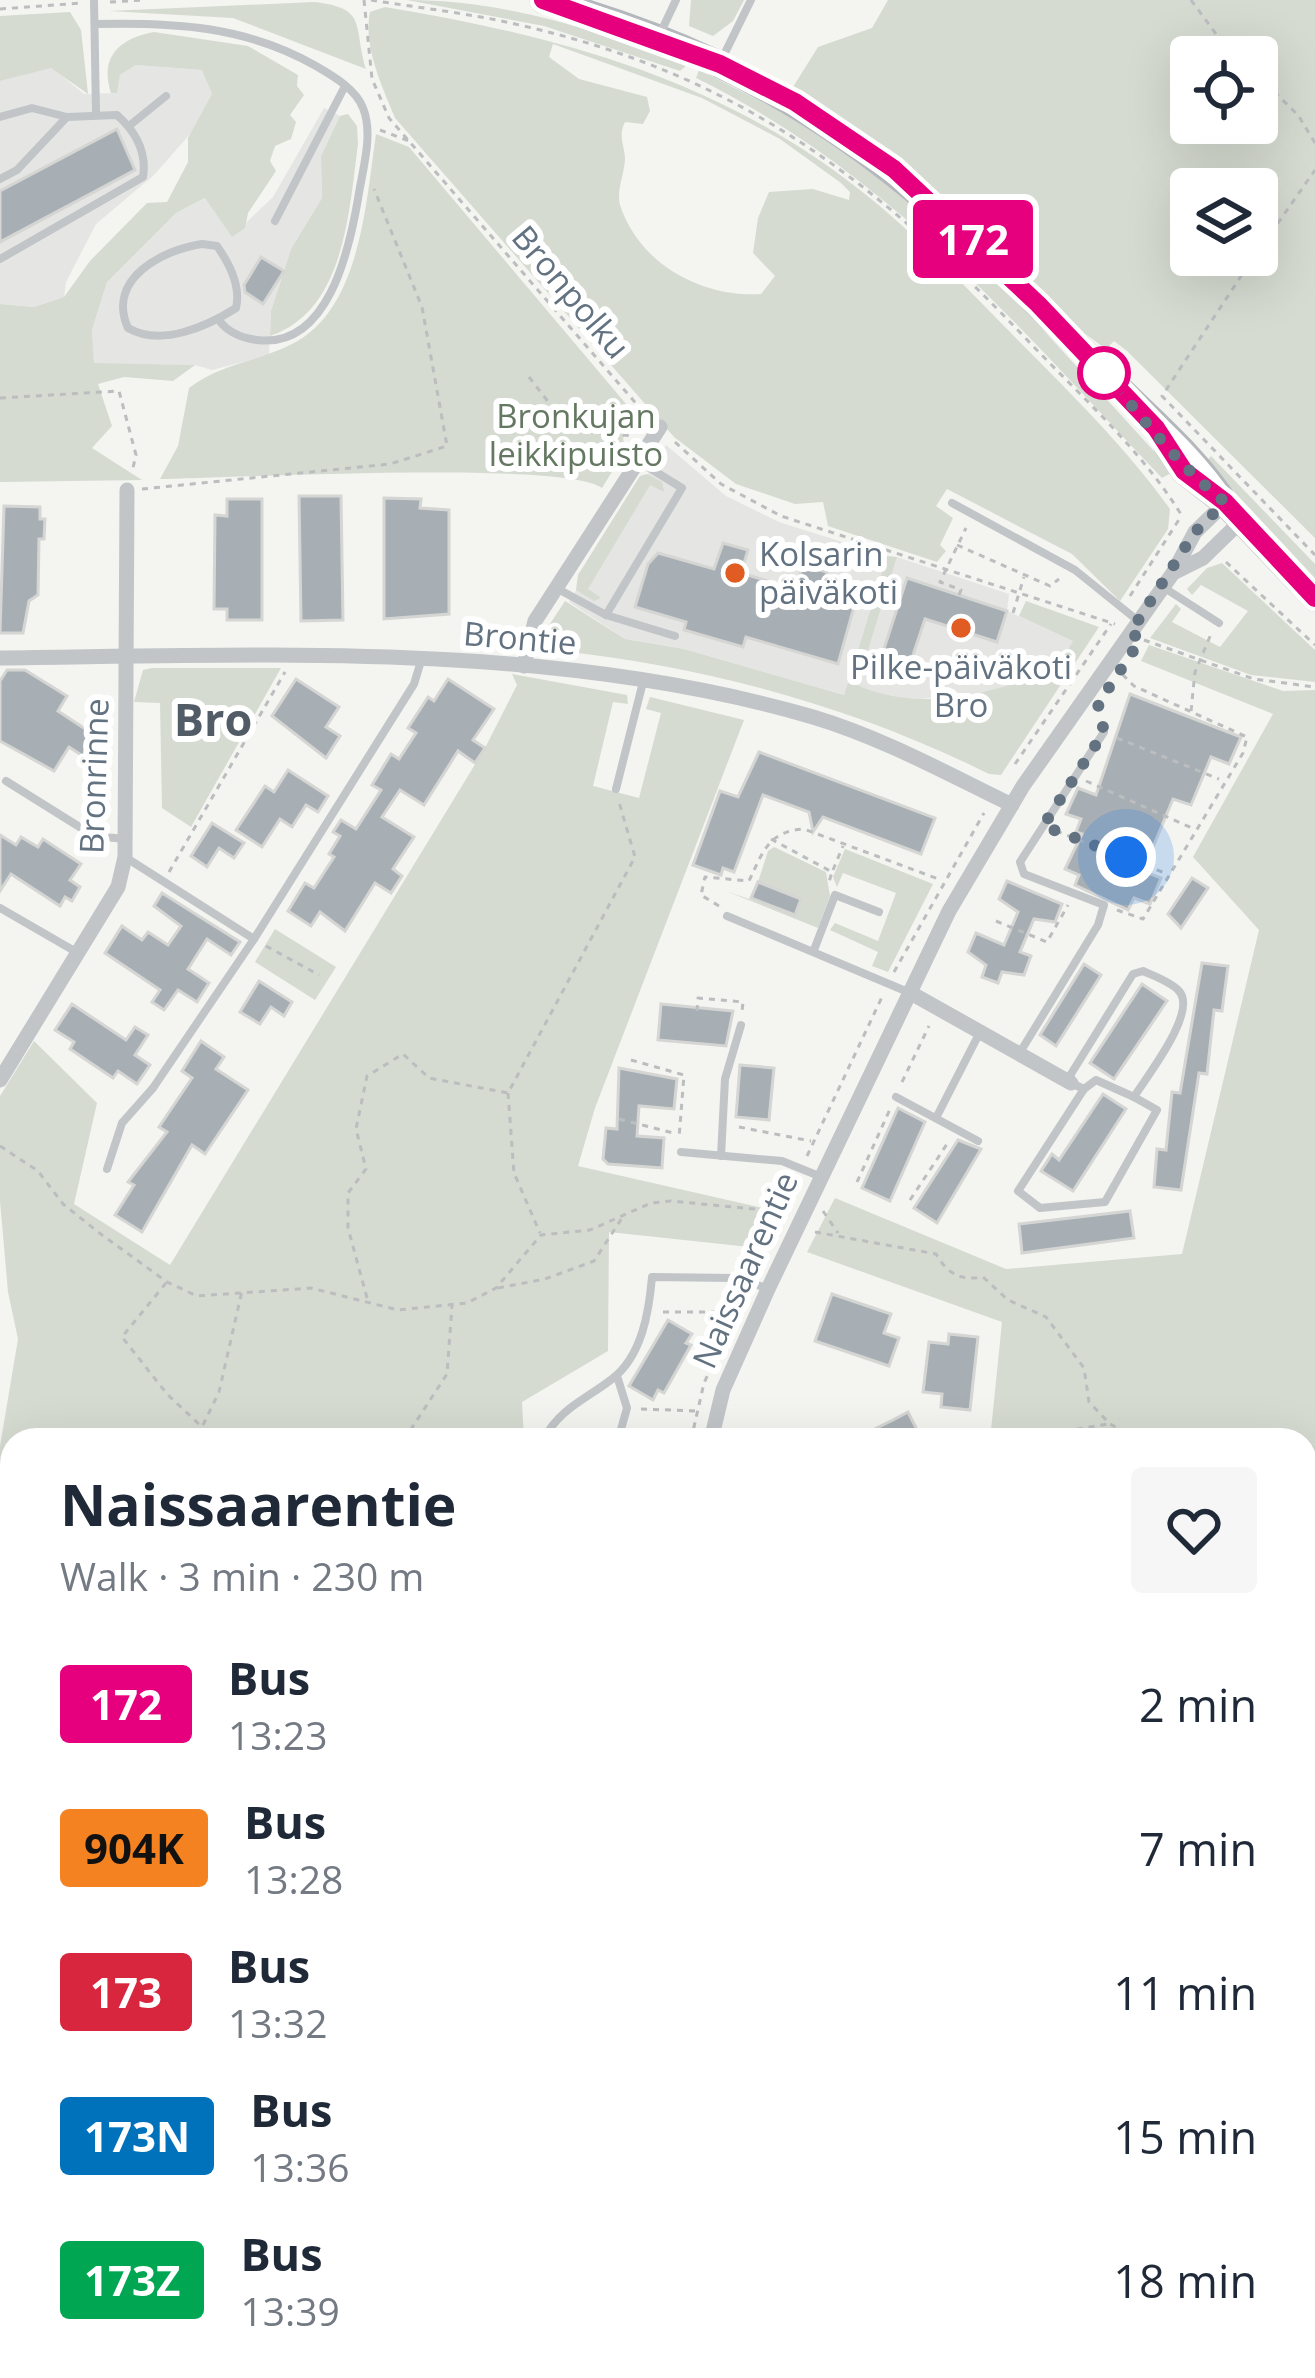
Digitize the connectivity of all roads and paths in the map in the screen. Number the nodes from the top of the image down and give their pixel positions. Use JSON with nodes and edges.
{"nodes":[{"id":1,"x":144,"y":0,"type":"edge"},
{"id":2,"x":368,"y":0,"type":"edge"},
{"id":3,"x":543,"y":0,"type":"edge"},
{"id":4,"x":676,"y":0,"type":"edge"},
{"id":5,"x":751,"y":0,"type":"edge"},
{"id":6,"x":1191,"y":0,"type":"edge"},
{"id":7,"x":94,"y":1,"type":"edge"},
{"id":8,"x":63,"y":2,"type":"edge"},
{"id":9,"x":0,"y":9,"type":"edge"},
{"id":10,"x":95,"y":24,"type":"junction"},
{"id":11,"x":1218,"y":36,"type":"edge"},
{"id":12,"x":658,"y":39,"type":"junction"},
{"id":13,"x":720,"y":64,"type":"junction"},
{"id":14,"x":345,"y":86,"type":"junction"},
{"id":15,"x":1278,"y":95,"type":"edge"},
{"id":16,"x":166,"y":96,"type":"dead end"},
{"id":17,"x":96,"y":112,"type":"junction"},
{"id":18,"x":0,"y":117,"type":"edge"},
{"id":19,"x":68,"y":117,"type":"junction"},
{"id":20,"x":367,"y":124,"type":"junction"},
{"id":21,"x":129,"y":126,"type":"junction"},
{"id":22,"x":410,"y":141,"type":"junction"},
{"id":23,"x":1315,"y":142,"type":"edge"},
{"id":24,"x":363,"y":165,"type":"junction"},
{"id":25,"x":1315,"y":168,"type":"edge"},
{"id":26,"x":0,"y":178,"type":"edge"},
{"id":27,"x":275,"y":220,"type":"dead end"},
{"id":28,"x":1278,"y":222,"type":"edge"},
{"id":29,"x":0,"y":259,"type":"edge"},
{"id":30,"x":1241,"y":276,"type":"edge"},
{"id":31,"x":218,"y":319,"type":"junction"},
{"id":32,"x":529,"y":376,"type":"dead end"},
{"id":33,"x":0,"y":398,"type":"edge"},
{"id":34,"x":660,"y":428,"type":"junction"},
{"id":35,"x":649,"y":445,"type":"junction"},
{"id":36,"x":638,"y":461,"type":"junction"},
{"id":37,"x":127,"y":490,"type":"junction"},
{"id":38,"x":1225,"y":502,"type":"junction"},
{"id":39,"x":952,"y":503,"type":"dead end"},
{"id":40,"x":973,"y":515,"type":"junction"},
{"id":41,"x":1242,"y":520,"type":"junction"},
{"id":42,"x":957,"y":545,"type":"junction"},
{"id":43,"x":1211,"y":549,"type":"junction"},
{"id":44,"x":1315,"y":555,"type":"edge"},
{"id":45,"x":1068,"y":566,"type":"junction"},
{"id":46,"x":944,"y":571,"type":"junction"},
{"id":47,"x":1025,"y":575,"type":"junction"},
{"id":48,"x":1168,"y":579,"type":"junction"},
{"id":49,"x":557,"y":588,"type":"junction"},
{"id":50,"x":1018,"y":594,"type":"junction"},
{"id":51,"x":959,"y":595,"type":"dead end"},
{"id":52,"x":1315,"y":598,"type":"edge"},
{"id":53,"x":1120,"y":610,"type":"junction"},
{"id":54,"x":1013,"y":614,"type":"dead end"},
{"id":55,"x":606,"y":615,"type":"junction"},
{"id":56,"x":1112,"y":622,"type":"junction"},
{"id":57,"x":1219,"y":623,"type":"dead end"},
{"id":58,"x":1140,"y":629,"type":"junction"},
{"id":59,"x":675,"y":636,"type":"dead end"},
{"id":60,"x":1207,"y":640,"type":"dead end"},
{"id":61,"x":1315,"y":645,"type":"edge"},
{"id":62,"x":127,"y":657,"type":"junction"},
{"id":63,"x":0,"y":658,"type":"edge"},
{"id":64,"x":288,"y":658,"type":"junction"},
{"id":65,"x":422,"y":660,"type":"junction"},
{"id":66,"x":1199,"y":660,"type":"junction"},
{"id":67,"x":524,"y":666,"type":"junction"},
{"id":68,"x":1120,"y":672,"type":"dead end"},
{"id":69,"x":643,"y":682,"type":"junction"},
{"id":70,"x":1315,"y":687,"type":"edge"},
{"id":71,"x":1191,"y":711,"type":"junction"},
{"id":72,"x":1104,"y":732,"type":"joint"},
{"id":73,"x":1077,"y":773,"type":"junction"},
{"id":74,"x":1008,"y":776,"type":"dead end"},
{"id":75,"x":6,"y":781,"type":"dead end"},
{"id":76,"x":1223,"y":781,"type":"junction"},
{"id":77,"x":616,"y":789,"type":"joint"},
{"id":78,"x":1012,"y":805,"type":"junction"},
{"id":79,"x":988,"y":808,"type":"dead end"},
{"id":80,"x":1043,"y":826,"type":"junction"},
{"id":81,"x":1194,"y":828,"type":"junction"},
{"id":82,"x":126,"y":839,"type":"junction"},
{"id":83,"x":770,"y":839,"type":"junction"},
{"id":84,"x":844,"y":844,"type":"junction"},
{"id":85,"x":125,"y":857,"type":"junction"},
{"id":86,"x":832,"y":872,"type":"junction"},
{"id":87,"x":1167,"y":873,"type":"junction"},
{"id":88,"x":164,"y":880,"type":"junction"},
{"id":89,"x":942,"y":881,"type":"junction"},
{"id":90,"x":1074,"y":893,"type":"junction"},
{"id":91,"x":836,"y":895,"type":"junction"},
{"id":92,"x":1105,"y":905,"type":"junction"},
{"id":93,"x":0,"y":908,"type":"edge"},
{"id":94,"x":879,"y":912,"type":"dead end"},
{"id":95,"x":727,"y":916,"type":"dead end"},
{"id":96,"x":996,"y":921,"type":"dead end"},
{"id":97,"x":740,"y":922,"type":"junction"},
{"id":98,"x":254,"y":940,"type":"junction"},
{"id":99,"x":814,"y":950,"type":"junction"},
{"id":100,"x":80,"y":954,"type":"junction"},
{"id":101,"x":319,"y":975,"type":"dead end"},
{"id":102,"x":890,"y":982,"type":"junction"},
{"id":103,"x":909,"y":992,"type":"junction"},
{"id":104,"x":697,"y":1011,"type":"dead end"},
{"id":105,"x":922,"y":1018,"type":"dead end"},
{"id":106,"x":741,"y":1025,"type":"joint"},
{"id":107,"x":980,"y":1033,"type":"junction"},
{"id":108,"x":1019,"y":1054,"type":"junction"},
{"id":109,"x":631,"y":1060,"type":"dead end"},
{"id":110,"x":0,"y":1081,"type":"edge"},
{"id":111,"x":1077,"y":1086,"type":"junction"},
{"id":112,"x":508,"y":1093,"type":"junction"},
{"id":113,"x":896,"y":1097,"type":"junction"},
{"id":114,"x":1134,"y":1097,"type":"junction"},
{"id":115,"x":936,"y":1118,"type":"junction"},
{"id":116,"x":619,"y":1119,"type":"dead end"},
{"id":117,"x":722,"y":1125,"type":"junction"},
{"id":118,"x":956,"y":1130,"type":"junction"},
{"id":119,"x":679,"y":1135,"type":"junction"},
{"id":120,"x":813,"y":1142,"type":"junction"},
{"id":121,"x":978,"y":1142,"type":"dead end"},
{"id":122,"x":0,"y":1146,"type":"edge"},
{"id":123,"x":681,"y":1152,"type":"joint"},
{"id":124,"x":721,"y":1156,"type":"junction"},
{"id":125,"x":107,"y":1169,"type":"dead end"},
{"id":126,"x":802,"y":1169,"type":"junction"},
{"id":127,"x":820,"y":1177,"type":"junction"},
{"id":128,"x":857,"y":1182,"type":"dead end"},
{"id":129,"x":910,"y":1200,"type":"dead end"},
{"id":130,"x":624,"y":1216,"type":"junction"},
{"id":131,"x":779,"y":1216,"type":"junction"},
{"id":132,"x":839,"y":1234,"type":"junction"},
{"id":133,"x":541,"y":1235,"type":"junction"},
{"id":134,"x":167,"y":1282,"type":"junction"},
{"id":135,"x":751,"y":1282,"type":"junction"},
{"id":136,"x":496,"y":1288,"type":"junction"},
{"id":137,"x":768,"y":1289,"type":"junction"},
{"id":138,"x":242,"y":1292,"type":"junction"},
{"id":139,"x":368,"y":1301,"type":"junction"},
{"id":140,"x":452,"y":1306,"type":"junction"},
{"id":141,"x":649,"y":1312,"type":"junction"},
{"id":142,"x":736,"y":1312,"type":"junction"},
{"id":143,"x":617,"y":1376,"type":"junction"},
{"id":144,"x":627,"y":1408,"type":"junction"},
{"id":145,"x":696,"y":1411,"type":"junction"},
{"id":146,"x":1110,"y":1424,"type":"junction"},
{"id":147,"x":202,"y":1427,"type":"joint"},
{"id":148,"x":412,"y":1428,"type":"edge"},
{"id":149,"x":552,"y":1428,"type":"edge"},
{"id":150,"x":621,"y":1428,"type":"edge"},
{"id":151,"x":693,"y":1428,"type":"edge"},
{"id":152,"x":714,"y":1428,"type":"edge"},
{"id":153,"x":1099,"y":1428,"type":"edge"},
{"id":154,"x":1118,"y":1428,"type":"edge"}],
"edges":[{"from":1,"to":7,"type":"path"},
{"from":2,"to":22,"type":"path","name":"Bronpolku"},
{"from":2,"to":53,"type":"path"},
{"from":3,"to":12,"type":"main road"},
{"from":4,"to":12,"type":"lane"},
{"from":5,"to":13,"type":"lane"},
{"from":6,"to":11,"type":"path"},
{"from":7,"to":8,"type":"path"},
{"from":7,"to":10,"type":"lane"},
{"from":8,"to":9,"type":"path"},
{"from":10,"to":14,"type":"lane"},
{"from":10,"to":17,"type":"lane"},
{"from":12,"to":13,"type":"main road"},
{"from":13,"to":38,"type":"main road"},
{"from":14,"to":20,"type":"lane"},
{"from":14,"to":27,"type":"lane"},
{"from":15,"to":23,"type":"path"},
{"from":16,"to":21,"type":"lane"},
{"from":17,"to":19,"type":"lane"},
{"from":17,"to":21,"type":"lane"},
{"from":18,"to":19,"type":"lane"},
{"from":19,"to":26,"type":"lane"},
{"from":20,"to":22,"type":"path"},
{"from":20,"to":24,"type":"lane"},
{"from":21,"to":29,"type":"lane"},
{"from":22,"to":34,"type":"path","name":"Bronpolku"},
{"from":24,"to":31,"type":"lane"},
{"from":24,"to":37,"type":"path"},
{"from":25,"to":28,"type":"path"},
{"from":30,"to":44,"type":"path"},
{"from":31,"to":31,"type":"lane"},
{"from":32,"to":35,"type":"path"},
{"from":33,"to":37,"type":"path"},
{"from":34,"to":35,"type":"street"},
{"from":34,"to":46,"type":"path","name":"Bronpolku"},
{"from":35,"to":36,"type":"street"},
{"from":36,"to":49,"type":"street"},
{"from":36,"to":55,"type":"lane"},
{"from":37,"to":62,"type":"street","name":"Bronrinne"},
{"from":38,"to":41,"type":"main road"},
{"from":38,"to":48,"type":"street","name":"Naissaarentie"},
{"from":39,"to":40,"type":"lane"},
{"from":40,"to":42,"type":"path"},
{"from":40,"to":45,"type":"lane"},
{"from":41,"to":43,"type":"street","name":"Naissaarentie"},
{"from":41,"to":52,"type":"main road"},
{"from":42,"to":46,"type":"path"},
{"from":42,"to":47,"type":"path"},
{"from":43,"to":48,"type":"street","name":"Naissaarentie"},
{"from":43,"to":61,"type":"path"},
{"from":45,"to":47,"type":"path"},
{"from":45,"to":53,"type":"lane"},
{"from":46,"to":50,"type":"path","name":"Bronpolku"},
{"from":46,"to":51,"type":"path"},
{"from":47,"to":50,"type":"path"},
{"from":48,"to":57,"type":"lane"},
{"from":48,"to":58,"type":"street","name":"Naissaarentie"},
{"from":49,"to":55,"type":"lane"},
{"from":49,"to":67,"type":"street"},
{"from":50,"to":54,"type":"path"},
{"from":50,"to":56,"type":"path","name":"Bronpolku"},
{"from":53,"to":56,"type":"path"},
{"from":53,"to":58,"type":"lane"},
{"from":55,"to":59,"type":"lane"},
{"from":56,"to":58,"type":"path","name":"Bronpolku"},
{"from":56,"to":74,"type":"path"},
{"from":58,"to":66,"type":"path","name":"Bronpolku"},
{"from":58,"to":78,"type":"street","name":"Naissaarentie"},
{"from":60,"to":66,"type":"path"},
{"from":62,"to":63,"type":"street","name":"Brontie"},
{"from":62,"to":64,"type":"street","name":"Brontie"},
{"from":62,"to":82,"type":"street","name":"Bronrinne"},
{"from":64,"to":65,"type":"street","name":"Brontie"},
{"from":64,"to":88,"type":"path"},
{"from":65,"to":67,"type":"street","name":"Brontie"},
{"from":65,"to":98,"type":"lane"},
{"from":66,"to":70,"type":"path","name":"Bronpolku"},
{"from":66,"to":71,"type":"path"},
{"from":67,"to":69,"type":"street","name":"Brontie"},
{"from":68,"to":71,"type":"path"},
{"from":69,"to":77,"type":"lane"},
{"from":69,"to":78,"type":"street","name":"Brontie"},
{"from":71,"to":76,"type":"path"},
{"from":72,"to":73,"type":"lane"},
{"from":72,"to":76,"type":"path"},
{"from":73,"to":80,"type":"lane"},
{"from":73,"to":81,"type":"path"},
{"from":75,"to":82,"type":"lane"},
{"from":76,"to":81,"type":"path"},
{"from":77,"to":112,"type":"path"},
{"from":78,"to":103,"type":"street","name":"Naissaarentie"},
{"from":79,"to":89,"type":"path"},
{"from":80,"to":87,"type":"path"},
{"from":80,"to":90,"type":"lane"},
{"from":81,"to":87,"type":"path"},
{"from":82,"to":85,"type":"street","name":"Bronrinne"},
{"from":83,"to":84,"type":"path"},
{"from":83,"to":86,"type":"path"},
{"from":83,"to":97,"type":"path"},
{"from":84,"to":86,"type":"path"},
{"from":84,"to":89,"type":"path"},
{"from":85,"to":88,"type":"lane"},
{"from":85,"to":100,"type":"street","name":"Bronrinne"},
{"from":86,"to":91,"type":"path"},
{"from":87,"to":92,"type":"path"},
{"from":88,"to":98,"type":"lane"},
{"from":89,"to":102,"type":"path"},
{"from":90,"to":92,"type":"lane"},
{"from":90,"to":96,"type":"path"},
{"from":91,"to":94,"type":"lane"},
{"from":91,"to":99,"type":"lane"},
{"from":92,"to":108,"type":"lane"},
{"from":93,"to":100,"type":"lane"},
{"from":95,"to":97,"type":"lane"},
{"from":97,"to":99,"type":"lane"},
{"from":98,"to":101,"type":"path"},
{"from":98,"to":125,"type":"lane"},
{"from":99,"to":102,"type":"lane"},
{"from":100,"to":110,"type":"street","name":"Bronrinne"},
{"from":102,"to":103,"type":"lane"},
{"from":102,"to":120,"type":"path"},
{"from":103,"to":107,"type":"street"},
{"from":103,"to":127,"type":"street","name":"Naissaarentie"},
{"from":104,"to":106,"type":"path"},
{"from":105,"to":113,"type":"path"},
{"from":106,"to":117,"type":"lane"},
{"from":107,"to":108,"type":"street"},
{"from":107,"to":115,"type":"lane"},
{"from":108,"to":111,"type":"street"},
{"from":109,"to":119,"type":"path"},
{"from":111,"to":114,"type":"lane"},
{"from":111,"to":114,"type":"lane"},
{"from":111,"to":114,"type":"lane"},
{"from":112,"to":133,"type":"path"},
{"from":112,"to":139,"type":"path"},
{"from":113,"to":115,"type":"lane"},
{"from":113,"to":128,"type":"path"},
{"from":115,"to":118,"type":"lane"},
{"from":116,"to":119,"type":"path"},
{"from":117,"to":120,"type":"path"},
{"from":117,"to":124,"type":"lane"},
{"from":118,"to":121,"type":"lane"},
{"from":118,"to":129,"type":"path"},
{"from":119,"to":123,"type":"path"},
{"from":120,"to":126,"type":"path"},
{"from":122,"to":134,"type":"path"},
{"from":123,"to":124,"type":"lane"},
{"from":124,"to":126,"type":"lane"},
{"from":126,"to":127,"type":"lane"},
{"from":126,"to":131,"type":"path"},
{"from":127,"to":137,"type":"street","name":"Naissaarentie"},
{"from":130,"to":131,"type":"path"},
{"from":130,"to":133,"type":"path"},
{"from":130,"to":136,"type":"path"},
{"from":131,"to":135,"type":"path"},
{"from":132,"to":132,"type":"path"},
{"from":132,"to":146,"type":"path"},
{"from":133,"to":136,"type":"path"},
{"from":134,"to":138,"type":"path"},
{"from":134,"to":147,"type":"path"},
{"from":135,"to":137,"type":"lane"},
{"from":135,"to":141,"type":"lane"},
{"from":135,"to":142,"type":"path"},
{"from":136,"to":140,"type":"path"},
{"from":137,"to":152,"type":"street","name":"Naissaarentie"},
{"from":138,"to":139,"type":"path"},
{"from":138,"to":147,"type":"path"},
{"from":139,"to":140,"type":"path"},
{"from":140,"to":148,"type":"path"},
{"from":141,"to":142,"type":"path"},
{"from":141,"to":143,"type":"lane"},
{"from":142,"to":145,"type":"path"},
{"from":143,"to":144,"type":"lane"},
{"from":143,"to":149,"type":"lane"},
{"from":144,"to":145,"type":"path"},
{"from":144,"to":150,"type":"lane"},
{"from":145,"to":151,"type":"path"},
{"from":146,"to":153,"type":"path"},
{"from":146,"to":154,"type":"path"}]}
